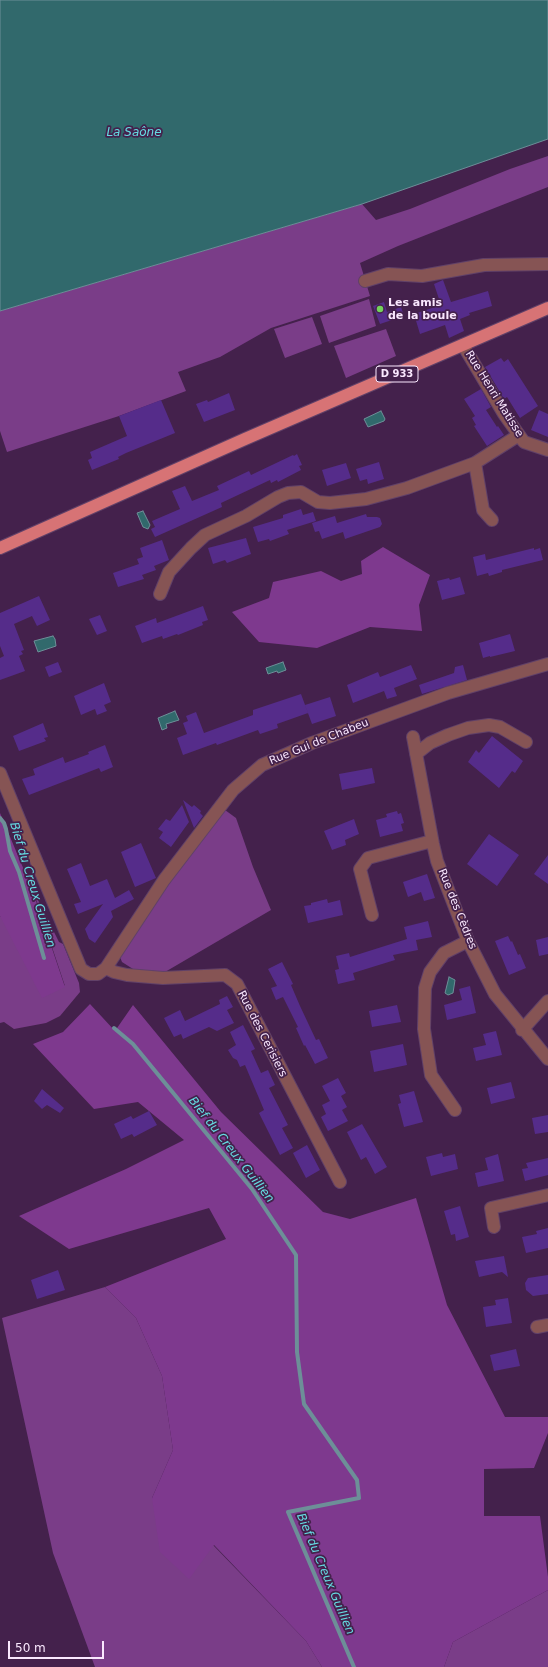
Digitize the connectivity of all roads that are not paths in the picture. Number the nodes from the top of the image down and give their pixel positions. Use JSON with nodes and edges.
{"nodes":[{"id":1,"x":548,"y":264,"type":"edge"},
{"id":2,"x":365,"y":281,"type":"dead end"},
{"id":3,"x":548,"y":308,"type":"edge"},
{"id":4,"x":463,"y":345,"type":"junction"},
{"id":5,"x":519,"y":434,"type":"junction"},
{"id":6,"x":548,"y":450,"type":"edge"},
{"id":7,"x":474,"y":463,"type":"junction"},
{"id":8,"x":492,"y":520,"type":"dead end"},
{"id":9,"x":0,"y":548,"type":"edge"},
{"id":10,"x":160,"y":594,"type":"dead end"},
{"id":11,"x":548,"y":664,"type":"edge"},
{"id":12,"x":413,"y":737,"type":"dead end"},
{"id":13,"x":526,"y":742,"type":"dead end"},
{"id":14,"x":416,"y":754,"type":"junction"},
{"id":15,"x":0,"y":773,"type":"edge"},
{"id":16,"x":432,"y":840,"type":"junction"},
{"id":17,"x":372,"y":915,"type":"dead end"},
{"id":18,"x":468,"y":941,"type":"junction"},
{"id":19,"x":106,"y":968,"type":"junction"},
{"id":20,"x":548,"y":1001,"type":"edge"},
{"id":21,"x":522,"y":1030,"type":"junction"},
{"id":22,"x":548,"y":1059,"type":"edge"},
{"id":23,"x":455,"y":1110,"type":"dead end"},
{"id":24,"x":340,"y":1182,"type":"dead end"},
{"id":25,"x":548,"y":1195,"type":"edge"},
{"id":26,"x":494,"y":1227,"type":"dead end"}],
"edges":[{"from":1,"to":2,"type":"street"},
{"from":3,"to":4,"type":"main road","number":"D 933"},
{"from":4,"to":5,"type":"street","name":"Rue Henri Matisse"},
{"from":4,"to":9,"type":"main road","number":"D 933"},
{"from":5,"to":6,"type":"street","name":"Rue Henri Matisse"},
{"from":5,"to":7,"type":"street"},
{"from":7,"to":8,"type":"street"},
{"from":7,"to":10,"type":"street"},
{"from":11,"to":19,"type":"street","name":"Rue Gui de Chabeu"},
{"from":12,"to":14,"type":"street","name":"Rue des Cèdres"},
{"from":13,"to":14,"type":"street"},
{"from":14,"to":16,"type":"street","name":"Rue des Cèdres"},
{"from":15,"to":19,"type":"street"},
{"from":16,"to":17,"type":"street"},
{"from":16,"to":18,"type":"street","name":"Rue des Cèdres"},
{"from":18,"to":21,"type":"street","name":"Rue des Cèdres"},
{"from":18,"to":23,"type":"street"},
{"from":19,"to":24,"type":"street","name":"Rue des Cerisiers"},
{"from":20,"to":21,"type":"street"},
{"from":21,"to":22,"type":"street","name":"Rue des Cèdres"},
{"from":25,"to":26,"type":"street"}]}
